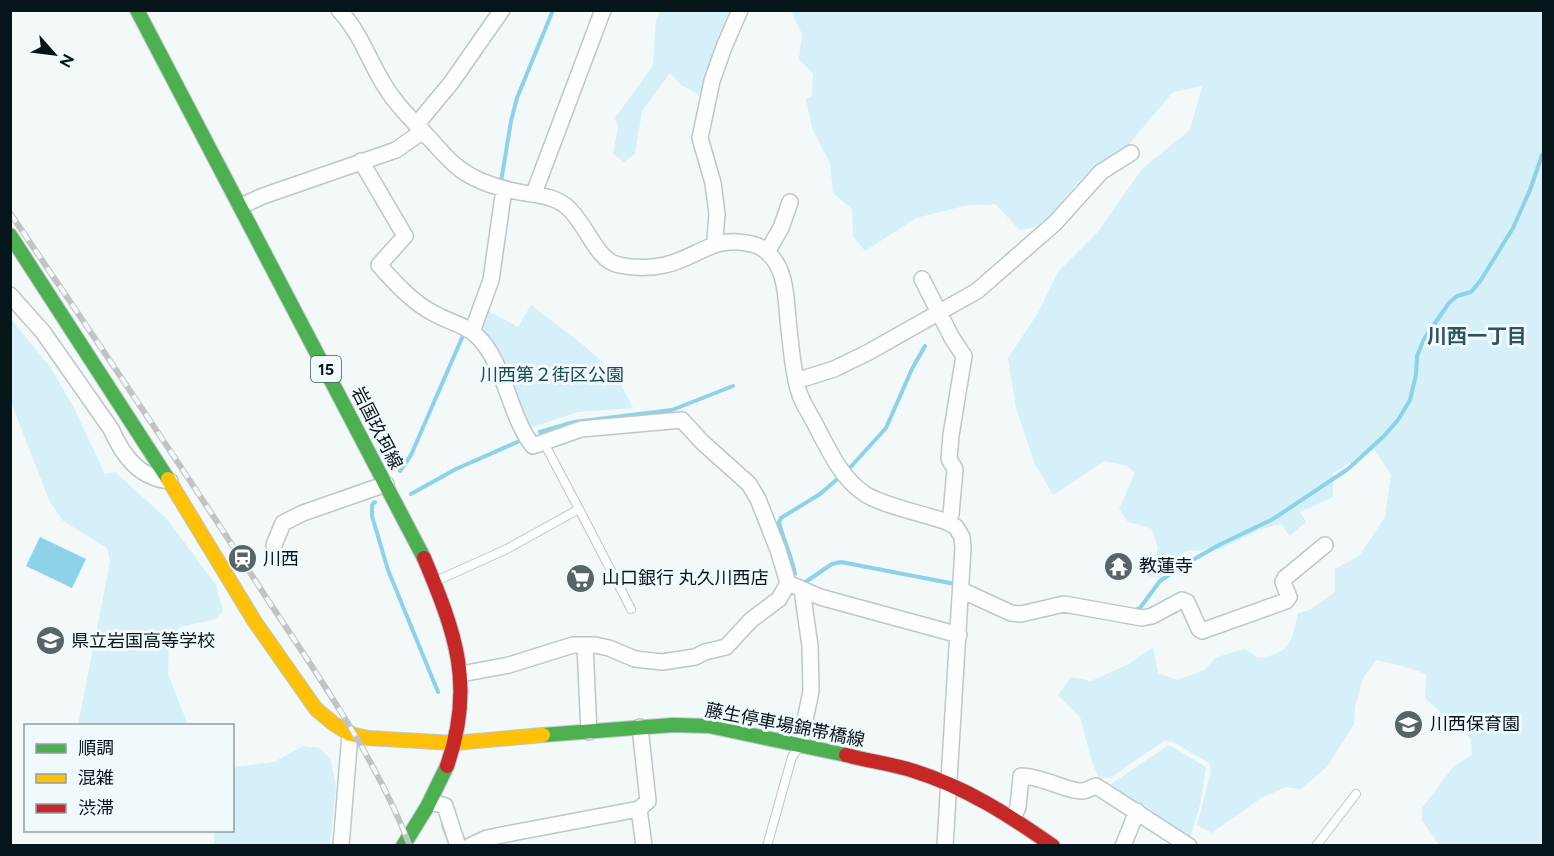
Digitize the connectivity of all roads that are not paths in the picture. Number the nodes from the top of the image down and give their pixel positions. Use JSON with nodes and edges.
{"nodes":[{"id":1,"x":137,"y":10,"type":"edge"},
{"id":2,"x":339,"y":10,"type":"edge"},
{"id":3,"x":502,"y":10,"type":"edge"},
{"id":4,"x":603,"y":10,"type":"edge"},
{"id":5,"x":740,"y":10,"type":"edge"},
{"id":6,"x":419,"y":128,"type":"junction"},
{"id":7,"x":1131,"y":153,"type":"dead end"},
{"id":8,"x":361,"y":161,"type":"junction"},
{"id":9,"x":504,"y":189,"type":"junction"},
{"id":10,"x":534,"y":193,"type":"junction"},
{"id":11,"x":790,"y":202,"type":"dead end"},
{"id":12,"x":241,"y":206,"type":"junction"},
{"id":13,"x":10,"y":235,"type":"edge"},
{"id":14,"x":716,"y":243,"type":"junction"},
{"id":15,"x":767,"y":252,"type":"junction"},
{"id":16,"x":922,"y":279,"type":"dead end"},
{"id":17,"x":10,"y":295,"type":"edge"},
{"id":18,"x":944,"y":322,"type":"junction"},
{"id":19,"x":468,"y":330,"type":"junction"},
{"id":20,"x":796,"y":381,"type":"junction"},
{"id":21,"x":544,"y":443,"type":"junction"},
{"id":22,"x":170,"y":481,"type":"junction"},
{"id":23,"x":386,"y":484,"type":"junction"},
{"id":24,"x":579,"y":509,"type":"junction"},
{"id":25,"x":947,"y":522,"type":"junction"},
{"id":26,"x":1325,"y":545,"type":"dead end"},
{"id":27,"x":274,"y":546,"type":"dead end"},
{"id":28,"x":434,"y":582,"type":"junction"},
{"id":29,"x":788,"y":584,"type":"junction"},
{"id":30,"x":802,"y":590,"type":"junction"},
{"id":31,"x":961,"y":590,"type":"junction"},
{"id":32,"x":631,"y":609,"type":"dead end"},
{"id":33,"x":958,"y":635,"type":"junction"},
{"id":34,"x":585,"y":646,"type":"junction"},
{"id":35,"x":461,"y":674,"type":"junction"},
{"id":36,"x":640,"y":727,"type":"junction"},
{"id":37,"x":589,"y":732,"type":"junction"},
{"id":38,"x":350,"y":734,"type":"junction"},
{"id":39,"x":454,"y":744,"type":"junction"},
{"id":40,"x":800,"y":745,"type":"junction"},
{"id":41,"x":950,"y":784,"type":"junction"},
{"id":42,"x":1356,"y":794,"type":"dead end"},
{"id":43,"x":431,"y":802,"type":"junction"},
{"id":44,"x":639,"y":809,"type":"junction"},
{"id":45,"x":1137,"y":810,"type":"junction"},
{"id":46,"x":1012,"y":818,"type":"junction"},
{"id":47,"x":341,"y":846,"type":"edge"},
{"id":48,"x":403,"y":846,"type":"edge"},
{"id":49,"x":458,"y":846,"type":"edge"},
{"id":50,"x":470,"y":846,"type":"edge"},
{"id":51,"x":644,"y":846,"type":"edge"},
{"id":52,"x":767,"y":846,"type":"edge"},
{"id":53,"x":945,"y":846,"type":"edge"},
{"id":54,"x":1053,"y":846,"type":"edge"},
{"id":55,"x":1124,"y":846,"type":"edge"},
{"id":56,"x":1189,"y":846,"type":"edge"},
{"id":57,"x":1316,"y":846,"type":"edge"}],
"edges":[{"from":1,"to":12,"type":"main road","name":"岩国玖珂線","number":"15"},
{"from":2,"to":6,"type":"street"},
{"from":3,"to":6,"type":"street"},
{"from":4,"to":10,"type":"street"},
{"from":5,"to":14,"type":"street"},
{"from":6,"to":8,"type":"street"},
{"from":6,"to":9,"type":"street"},
{"from":7,"to":18,"type":"street"},
{"from":8,"to":12,"type":"street"},
{"from":8,"to":19,"type":"street"},
{"from":9,"to":10,"type":"street"},
{"from":9,"to":19,"type":"street"},
{"from":10,"to":14,"type":"street"},
{"from":11,"to":15,"type":"street"},
{"from":12,"to":23,"type":"main road","name":"岩国玖珂線","number":"15"},
{"from":13,"to":22,"type":"main road"},
{"from":14,"to":15,"type":"street"},
{"from":15,"to":20,"type":"street"},
{"from":16,"to":18,"type":"street"},
{"from":17,"to":22,"type":"street"},
{"from":18,"to":20,"type":"street"},
{"from":18,"to":25,"type":"street"},
{"from":19,"to":21,"type":"street"},
{"from":20,"to":25,"type":"street"},
{"from":21,"to":24,"type":"lane"},
{"from":21,"to":29,"type":"street"},
{"from":22,"to":38,"type":"main road"},
{"from":23,"to":27,"type":"street"},
{"from":23,"to":28,"type":"main road","name":"岩国玖珂線","number":"15"},
{"from":24,"to":28,"type":"lane"},
{"from":24,"to":32,"type":"lane"},
{"from":25,"to":31,"type":"street"},
{"from":26,"to":31,"type":"street"},
{"from":28,"to":35,"type":"main road","name":"岩国玖珂線","number":"15"},
{"from":29,"to":30,"type":"street"},
{"from":29,"to":34,"type":"street"},
{"from":30,"to":33,"type":"street"},
{"from":30,"to":40,"type":"street"},
{"from":31,"to":33,"type":"street"},
{"from":33,"to":41,"type":"street"},
{"from":34,"to":35,"type":"street"},
{"from":34,"to":37,"type":"street"},
{"from":35,"to":39,"type":"main road","name":"岩国玖珂線","number":"15"},
{"from":36,"to":37,"type":"main road","name":"藤生停車場錦帯橋線"},
{"from":36,"to":40,"type":"main road","name":"藤生停車場錦帯橋線"},
{"from":36,"to":44,"type":"street"},
{"from":37,"to":39,"type":"main road","name":"藤生停車場錦帯橋線"},
{"from":38,"to":39,"type":"main road","name":"藤生停車場錦帯橋線"},
{"from":38,"to":47,"type":"street"},
{"from":39,"to":43,"type":"main road","name":"岩国玖珂線","number":"15"},
{"from":40,"to":41,"type":"main road","name":"藤生停車場錦帯橋線"},
{"from":40,"to":52,"type":"lane"},
{"from":41,"to":46,"type":"main road","name":"藤生停車場錦帯橋線"},
{"from":41,"to":53,"type":"street"},
{"from":42,"to":57,"type":"lane"},
{"from":43,"to":48,"type":"main road","name":"岩国玖珂線","number":"15"},
{"from":43,"to":49,"type":"street"},
{"from":44,"to":50,"type":"street"},
{"from":44,"to":51,"type":"street"},
{"from":45,"to":46,"type":"street"},
{"from":45,"to":55,"type":"street"},
{"from":45,"to":56,"type":"street"},
{"from":46,"to":54,"type":"main road","name":"藤生停車場錦帯橋線"}]}
